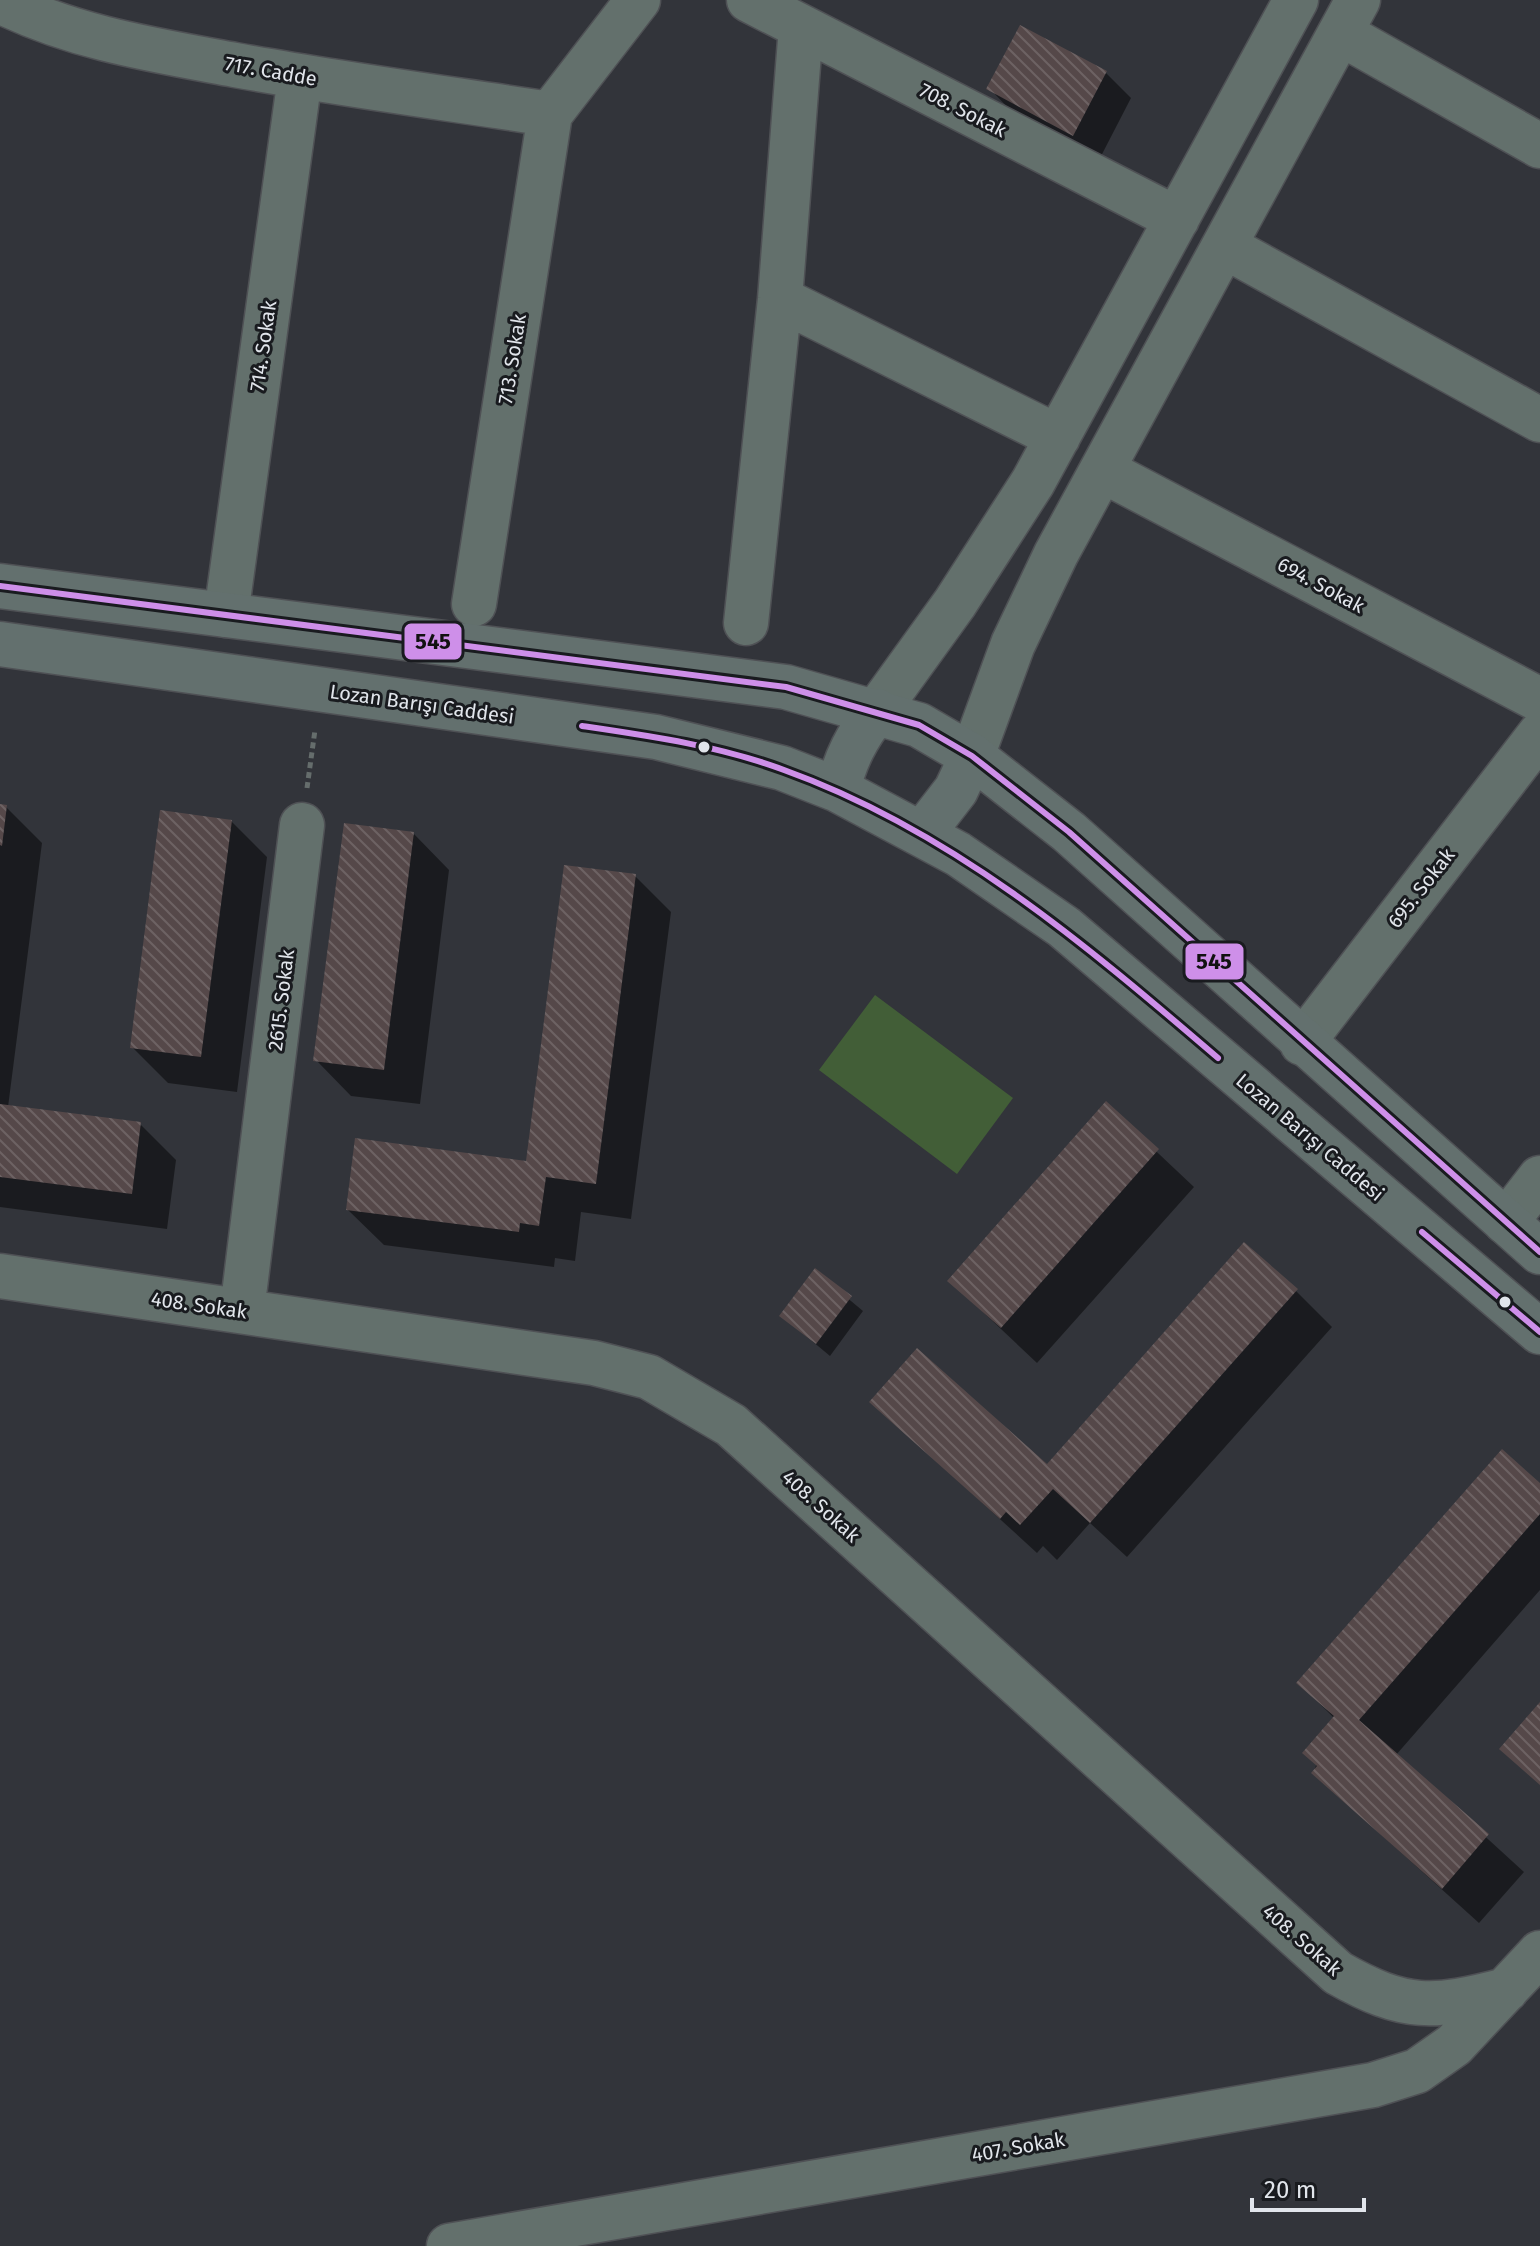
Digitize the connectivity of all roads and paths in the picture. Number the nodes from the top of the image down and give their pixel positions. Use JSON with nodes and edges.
{"nodes":[{"id":1,"x":638,"y":0,"type":"edge"},
{"id":2,"x":749,"y":0,"type":"edge"},
{"id":3,"x":1296,"y":0,"type":"edge"},
{"id":4,"x":0,"y":1,"type":"edge"},
{"id":5,"x":1349,"y":16,"type":"edge"},
{"id":6,"x":801,"y":27,"type":"junction"},
{"id":7,"x":300,"y":77,"type":"junction"},
{"id":8,"x":550,"y":114,"type":"junction"},
{"id":9,"x":1540,"y":146,"type":"edge"},
{"id":10,"x":1177,"y":219,"type":"junction"},
{"id":11,"x":1224,"y":246,"type":"junction"},
{"id":12,"x":780,"y":299,"type":"junction"},
{"id":13,"x":1540,"y":420,"type":"edge"},
{"id":14,"x":1058,"y":437,"type":"junction"},
{"id":15,"x":1102,"y":470,"type":"junction"},
{"id":16,"x":0,"y":586,"type":"edge"},
{"id":17,"x":474,"y":604,"type":"dead end"},
{"id":18,"x":226,"y":615,"type":"junction"},
{"id":19,"x":746,"y":623,"type":"dead end"},
{"id":20,"x":0,"y":644,"type":"edge"},
{"id":21,"x":319,"y":689,"type":"junction"},
{"id":22,"x":1540,"y":700,"type":"edge"},
{"id":23,"x":877,"y":711,"type":"junction"},
{"id":24,"x":1540,"y":734,"type":"edge"},
{"id":25,"x":972,"y":756,"type":"junction"},
{"id":26,"x":838,"y":790,"type":"junction"},
{"id":27,"x":302,"y":825,"type":"joint"},
{"id":28,"x":922,"y":834,"type":"junction"},
{"id":29,"x":1302,"y":1043,"type":"junction"},
{"id":30,"x":1540,"y":1178,"type":"edge"},
{"id":31,"x":1506,"y":1222,"type":"junction"},
{"id":32,"x":1540,"y":1252,"type":"edge"},
{"id":33,"x":0,"y":1276,"type":"edge"},
{"id":34,"x":242,"y":1311,"type":"junction"},
{"id":35,"x":1540,"y":1332,"type":"edge"},
{"id":36,"x":1540,"y":1953,"type":"edge"},
{"id":37,"x":1506,"y":1990,"type":"junction"},
{"id":38,"x":449,"y":2246,"type":"edge"}],
"edges":[{"from":1,"to":8,"type":"street"},
{"from":2,"to":6,"type":"street","name":"708. Sokak"},
{"from":3,"to":10,"type":"street"},
{"from":4,"to":7,"type":"street","name":"717. Cadde"},
{"from":5,"to":9,"type":"street"},
{"from":5,"to":11,"type":"street"},
{"from":6,"to":10,"type":"street","name":"708. Sokak"},
{"from":6,"to":12,"type":"street"},
{"from":7,"to":8,"type":"street","name":"717. Cadde"},
{"from":7,"to":18,"type":"street","name":"714. Sokak"},
{"from":8,"to":17,"type":"street","name":"713. Sokak"},
{"from":10,"to":14,"type":"street"},
{"from":11,"to":13,"type":"street"},
{"from":11,"to":15,"type":"street"},
{"from":12,"to":14,"type":"street"},
{"from":12,"to":19,"type":"street"},
{"from":14,"to":23,"type":"street"},
{"from":15,"to":22,"type":"street","name":"694. Sokak"},
{"from":15,"to":25,"type":"street"},
{"from":16,"to":18,"type":"main road"},
{"from":18,"to":23,"type":"main road"},
{"from":20,"to":21,"type":"main road","name":"Lozan Barışı Caddesi"},
{"from":21,"to":26,"type":"main road","name":"Lozan Barışı Caddesi"},
{"from":21,"to":27,"type":"path"},
{"from":23,"to":25,"type":"main road"},
{"from":23,"to":26,"type":"main road"},
{"from":24,"to":29,"type":"street","name":"695. Sokak"},
{"from":25,"to":28,"type":"main road"},
{"from":25,"to":29,"type":"main road"},
{"from":26,"to":28,"type":"main road","name":"Lozan Barışı Caddesi"},
{"from":27,"to":34,"type":"street","name":"2615. Sokak"},
{"from":28,"to":35,"type":"main road","name":"Lozan Barışı Caddesi"},
{"from":29,"to":31,"type":"main road"},
{"from":30,"to":31,"type":"street"},
{"from":31,"to":32,"type":"main road"},
{"from":33,"to":34,"type":"street","name":"408. Sokak"},
{"from":34,"to":37,"type":"street","name":"408. Sokak"},
{"from":36,"to":37,"type":"street","name":"407. Sokak"},
{"from":37,"to":38,"type":"street","name":"407. Sokak"}]}
